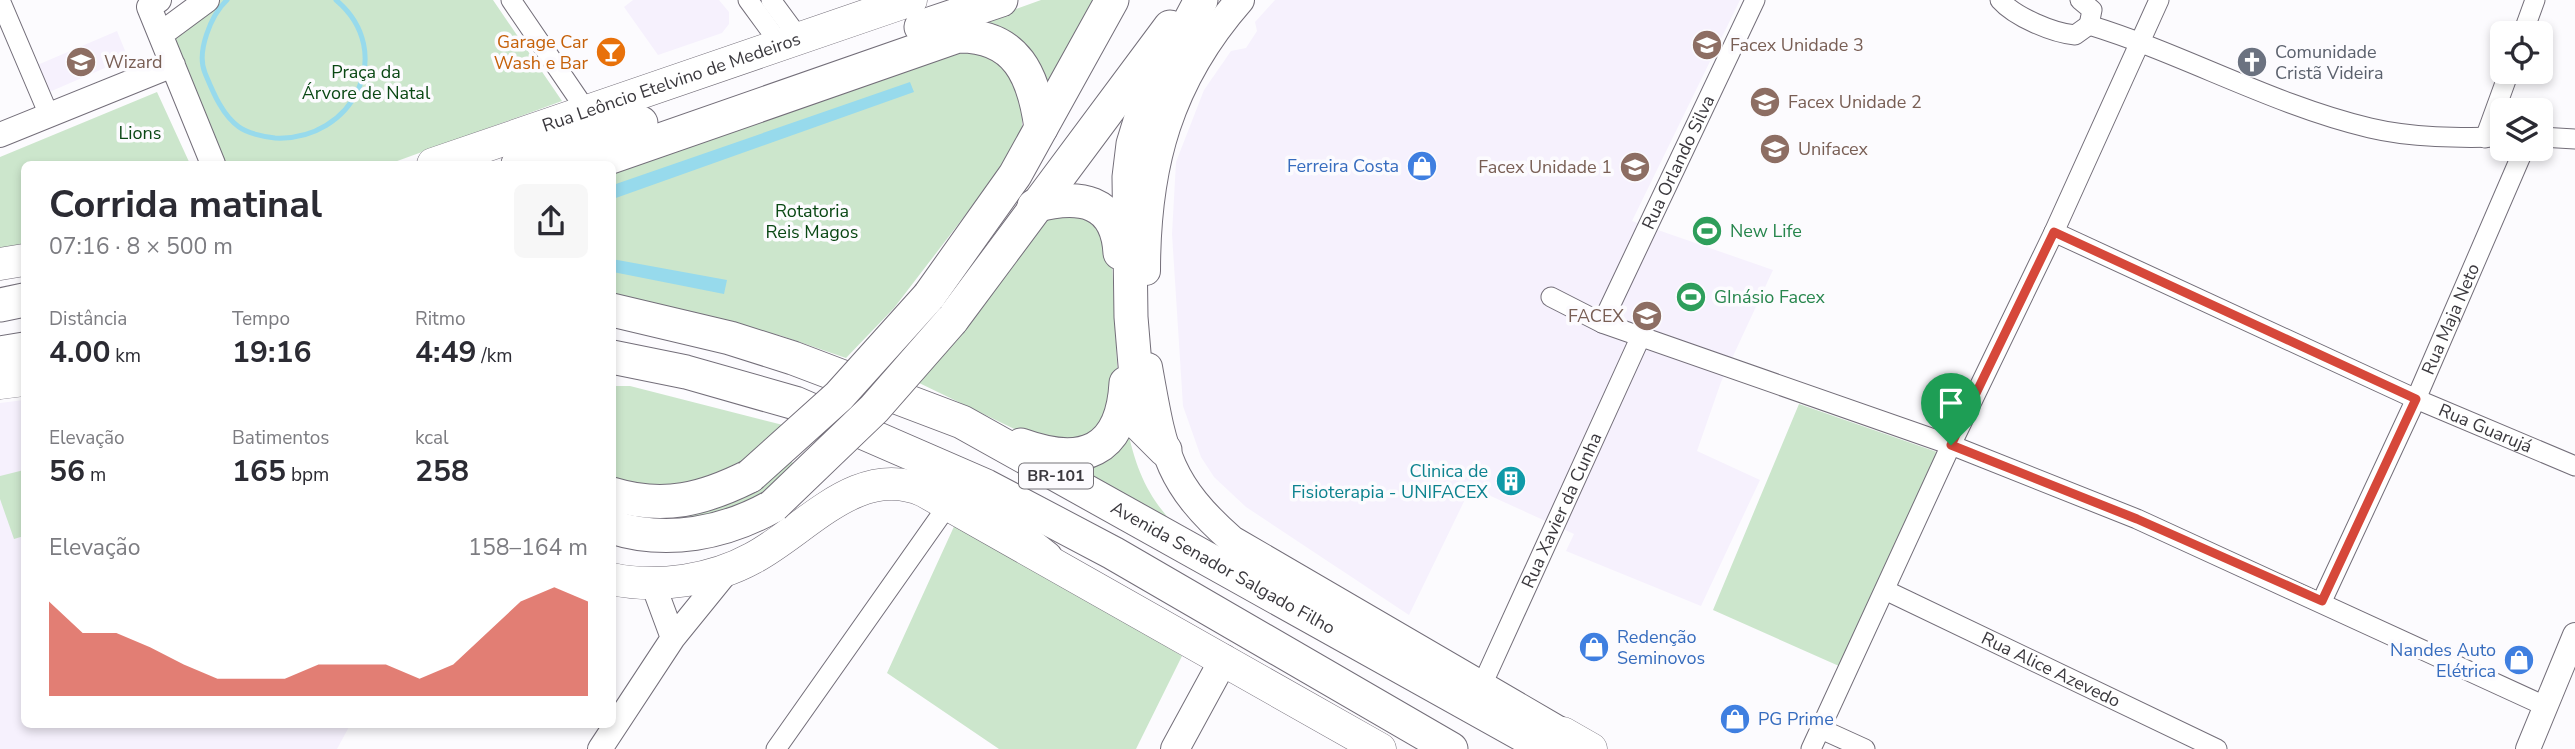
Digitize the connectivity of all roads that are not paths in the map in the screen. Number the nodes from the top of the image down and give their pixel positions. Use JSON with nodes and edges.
{"nodes":[{"id":1,"x":0,"y":0,"type":"edge"},
{"id":2,"x":207,"y":0,"type":"edge"},
{"id":3,"x":511,"y":0,"type":"edge"},
{"id":4,"x":748,"y":0,"type":"edge"},
{"id":5,"x":771,"y":0,"type":"edge"},
{"id":6,"x":911,"y":0,"type":"edge"},
{"id":7,"x":1001,"y":0,"type":"edge"},
{"id":8,"x":1112,"y":0,"type":"edge"},
{"id":9,"x":1194,"y":0,"type":"edge"},
{"id":10,"x":1201,"y":0,"type":"edge"},
{"id":11,"x":1240,"y":0,"type":"edge"},
{"id":12,"x":1755,"y":0,"type":"edge"},
{"id":13,"x":2000,"y":0,"type":"edge"},
{"id":14,"x":2080,"y":0,"type":"edge"},
{"id":15,"x":2159,"y":0,"type":"edge"},
{"id":16,"x":2535,"y":0,"type":"edge"},
{"id":17,"x":151,"y":2,"type":"edge"},
{"id":18,"x":2527,"y":21,"type":"edge"},
{"id":19,"x":2089,"y":25,"type":"junction"},
{"id":20,"x":160,"y":34,"type":"junction"},
{"id":21,"x":790,"y":41,"type":"junction"},
{"id":22,"x":2141,"y":41,"type":"junction"},
{"id":23,"x":173,"y":65,"type":"junction"},
{"id":24,"x":586,"y":110,"type":"junction"},
{"id":25,"x":49,"y":115,"type":"junction"},
{"id":26,"x":1041,"y":128,"type":"junction"},
{"id":27,"x":0,"y":135,"type":"edge"},
{"id":28,"x":2490,"y":137,"type":"edge"},
{"id":29,"x":2553,"y":138,"type":"edge"},
{"id":30,"x":2575,"y":139,"type":"edge"},
{"id":31,"x":212,"y":161,"type":"edge"},
{"id":32,"x":442,"y":161,"type":"edge"},
{"id":33,"x":527,"y":161,"type":"edge"},
{"id":34,"x":600,"y":161,"type":"edge"},
{"id":35,"x":2519,"y":161,"type":"edge"},
{"id":36,"x":1034,"y":206,"type":"junction"},
{"id":37,"x":2054,"y":232,"type":"junction"},
{"id":38,"x":21,"y":260,"type":"edge"},
{"id":39,"x":0,"y":264,"type":"edge"},
{"id":40,"x":1551,"y":297,"type":"dead end"},
{"id":41,"x":21,"y":301,"type":"edge"},
{"id":42,"x":0,"y":305,"type":"edge"},
{"id":43,"x":616,"y":311,"type":"edge"},
{"id":44,"x":1602,"y":323,"type":"junction"},
{"id":45,"x":1641,"y":336,"type":"junction"},
{"id":46,"x":21,"y":350,"type":"edge"},
{"id":47,"x":0,"y":353,"type":"edge"},
{"id":48,"x":616,"y":358,"type":"edge"},
{"id":49,"x":660,"y":367,"type":"junction"},
{"id":50,"x":616,"y":372,"type":"edge"},
{"id":51,"x":21,"y":380,"type":"edge"},
{"id":52,"x":0,"y":383,"type":"edge"},
{"id":53,"x":2416,"y":399,"type":"junction"},
{"id":54,"x":962,"y":422,"type":"junction"},
{"id":55,"x":1163,"y":442,"type":"junction"},
{"id":56,"x":1951,"y":445,"type":"junction"},
{"id":57,"x":927,"y":461,"type":"junction"},
{"id":58,"x":2575,"y":466,"type":"edge"},
{"id":59,"x":616,"y":495,"type":"edge"},
{"id":60,"x":948,"y":505,"type":"junction"},
{"id":61,"x":616,"y":528,"type":"edge"},
{"id":62,"x":1046,"y":558,"type":"junction"},
{"id":63,"x":730,"y":569,"type":"junction"},
{"id":64,"x":616,"y":579,"type":"edge"},
{"id":65,"x":653,"y":584,"type":"junction"},
{"id":66,"x":1885,"y":590,"type":"junction"},
{"id":67,"x":2322,"y":601,"type":"junction"},
{"id":68,"x":2575,"y":635,"type":"edge"},
{"id":69,"x":673,"y":638,"type":"junction"},
{"id":70,"x":1233,"y":664,"type":"junction"},
{"id":71,"x":1478,"y":695,"type":"junction"},
{"id":72,"x":2545,"y":706,"type":"junction"},
{"id":73,"x":616,"y":725,"type":"edge"},
{"id":74,"x":614,"y":728,"type":"edge"},
{"id":75,"x":1821,"y":729,"type":"junction"},
{"id":76,"x":1567,"y":744,"type":"edge"},
{"id":77,"x":600,"y":749,"type":"edge"},
{"id":78,"x":776,"y":749,"type":"edge"},
{"id":79,"x":1175,"y":749,"type":"edge"},
{"id":80,"x":1193,"y":749,"type":"edge"},
{"id":81,"x":1380,"y":749,"type":"edge"},
{"id":82,"x":1451,"y":749,"type":"edge"},
{"id":83,"x":1811,"y":749,"type":"edge"},
{"id":84,"x":1865,"y":749,"type":"edge"},
{"id":85,"x":2217,"y":749,"type":"edge"},
{"id":86,"x":2528,"y":749,"type":"edge"}],
"edges":[{"from":1,"to":25,"type":"street"},
{"from":2,"to":20,"type":"street"},
{"from":3,"to":24,"type":"street"},
{"from":4,"to":21,"type":"street"},
{"from":5,"to":21,"type":"street"},
{"from":6,"to":21,"type":"main road","name":"Rua Leôncio Etelvino de Medeiros"},
{"from":7,"to":33,"type":"highway"},
{"from":8,"to":26,"type":"highway"},
{"from":9,"to":36,"type":"highway"},
{"from":10,"to":55,"type":"highway"},
{"from":11,"to":55,"type":"main road","name":"Avenida Senador Salgado Filho"},
{"from":12,"to":44,"type":"street","name":"Rua Orlando Silva"},
{"from":13,"to":19,"type":"street"},
{"from":14,"to":19,"type":"street"},
{"from":15,"to":22,"type":"street"},
{"from":16,"to":18,"type":"street"},
{"from":17,"to":20,"type":"street"},
{"from":19,"to":22,"type":"street"},
{"from":20,"to":23,"type":"street"},
{"from":21,"to":24,"type":"main road","name":"Rua Leôncio Etelvino de Medeiros"},
{"from":22,"to":28,"type":"street"},
{"from":22,"to":37,"type":"street"},
{"from":23,"to":25,"type":"street"},
{"from":23,"to":31,"type":"street"},
{"from":24,"to":32,"type":"main road","name":"Rua Leôncio Etelvino de Medeiros"},
{"from":25,"to":27,"type":"street"},
{"from":26,"to":34,"type":"highway"},
{"from":26,"to":59,"type":"highway","bridge":true},
{"from":29,"to":30,"type":"street"},
{"from":35,"to":53,"type":"street","name":"Rua Maja Neto"},
{"from":36,"to":54,"type":"highway"},
{"from":36,"to":61,"type":"highway","bridge":true},
{"from":37,"to":53,"type":"street","name":"Rua Guarujá"},
{"from":37,"to":56,"type":"street"},
{"from":38,"to":39,"type":"main road"},
{"from":40,"to":44,"type":"street"},
{"from":41,"to":42,"type":"highway"},
{"from":43,"to":54,"type":"highway","name":"Avenida Senador Salgado Filho","number":"BR-101"},
{"from":44,"to":45,"type":"street"},
{"from":45,"to":56,"type":"street"},
{"from":45,"to":71,"type":"street","name":"Rua Xavier da Cunha"},
{"from":46,"to":47,"type":"highway"},
{"from":48,"to":49,"type":"highway","number":"BR-101"},
{"from":49,"to":50,"type":"highway"},
{"from":49,"to":57,"type":"highway","number":"BR-101"},
{"from":51,"to":52,"type":"main road"},
{"from":53,"to":58,"type":"street","name":"Rua Guarujá"},
{"from":53,"to":67,"type":"street","name":"Rua Maja Neto"},
{"from":54,"to":71,"type":"highway","name":"Avenida Senador Salgado Filho","number":"BR-101"},
{"from":55,"to":71,"type":"main road","name":"Avenida Senador Salgado Filho"},
{"from":56,"to":66,"type":"street"},
{"from":56,"to":67,"type":"street"},
{"from":57,"to":62,"type":"highway"},
{"from":57,"to":82,"type":"highway","number":"BR-101"},
{"from":60,"to":62,"type":"main road"},
{"from":60,"to":63,"type":"main road"},
{"from":60,"to":78,"type":"street"},
{"from":62,"to":70,"type":"main road"},
{"from":63,"to":65,"type":"main road"},
{"from":63,"to":69,"type":"street"},
{"from":64,"to":65,"type":"main road"},
{"from":65,"to":69,"type":"street"},
{"from":66,"to":75,"type":"street"},
{"from":66,"to":85,"type":"street","name":"Rua Alice Azevedo"},
{"from":67,"to":72,"type":"street"},
{"from":68,"to":72,"type":"street"},
{"from":69,"to":73,"type":"street"},
{"from":70,"to":79,"type":"main road"},
{"from":70,"to":80,"type":"main road"},
{"from":70,"to":81,"type":"main road"},
{"from":71,"to":76,"type":"highway","name":"Avenida Senador Salgado Filho","number":"BR-101"},
{"from":72,"to":86,"type":"street"},
{"from":74,"to":77,"type":"street"},
{"from":75,"to":83,"type":"street"},
{"from":75,"to":84,"type":"street"}]}
